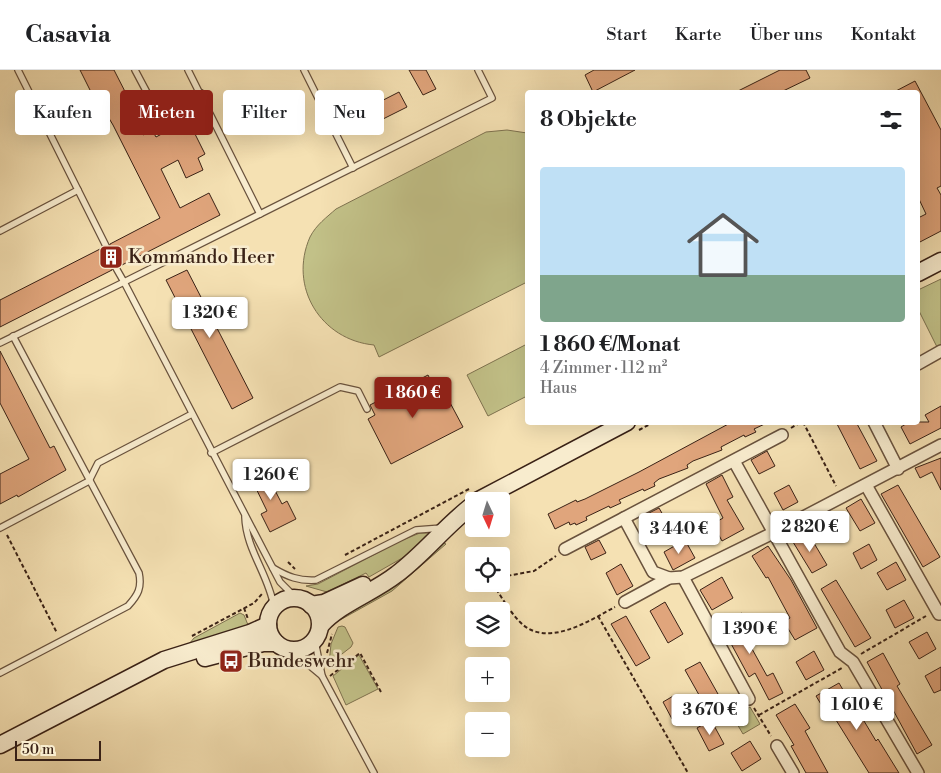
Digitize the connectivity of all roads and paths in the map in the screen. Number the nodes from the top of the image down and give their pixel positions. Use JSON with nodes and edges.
{"nodes":[{"id":1,"x":18,"y":70,"type":"edge"},
{"id":2,"x":136,"y":70,"type":"edge"},
{"id":3,"x":304,"y":70,"type":"edge"},
{"id":4,"x":478,"y":70,"type":"edge"},
{"id":5,"x":191,"y":71,"type":"edge"},
{"id":6,"x":146,"y":90,"type":"edge"},
{"id":7,"x":199,"y":90,"type":"edge"},
{"id":8,"x":213,"y":118,"type":"edge"},
{"id":9,"x":353,"y":168,"type":"junction"},
{"id":10,"x":78,"y":190,"type":"junction"},
{"id":11,"x":260,"y":214,"type":"junction"},
{"id":12,"x":0,"y":231,"type":"edge"},
{"id":13,"x":106,"y":246,"type":"dead end"},
{"id":14,"x":941,"y":260,"type":"edge"},
{"id":15,"x":116,"y":268,"type":"dead end"},
{"id":16,"x":920,"y":272,"type":"edge"},
{"id":17,"x":124,"y":282,"type":"junction"},
{"id":18,"x":13,"y":336,"type":"junction"},
{"id":19,"x":0,"y":343,"type":"edge"},
{"id":20,"x":941,"y":351,"type":"edge"},
{"id":21,"x":920,"y":363,"type":"edge"},
{"id":22,"x":367,"y":409,"type":"dead end"},
{"id":23,"x":192,"y":414,"type":"junction"},
{"id":24,"x":621,"y":425,"type":"edge"},
{"id":25,"x":805,"y":425,"type":"edge"},
{"id":26,"x":876,"y":425,"type":"edge"},
{"id":27,"x":782,"y":435,"type":"dead end"},
{"id":28,"x":941,"y":445,"type":"edge"},
{"id":29,"x":211,"y":454,"type":"junction"},
{"id":30,"x":734,"y":461,"type":"junction"},
{"id":31,"x":898,"y":469,"type":"junction"},
{"id":32,"x":89,"y":481,"type":"junction"},
{"id":33,"x":866,"y":485,"type":"junction"},
{"id":34,"x":480,"y":492,"type":"edge"},
{"id":35,"x":465,"y":498,"type":"edge"},
{"id":36,"x":842,"y":498,"type":"junction"},
{"id":37,"x":465,"y":512,"type":"edge"},
{"id":38,"x":244,"y":515,"type":"junction"},
{"id":39,"x":624,"y":518,"type":"junction"},
{"id":40,"x":1,"y":527,"type":"edge"},
{"id":41,"x":446,"y":528,"type":"junction"},
{"id":42,"x":773,"y":534,"type":"junction"},
{"id":43,"x":427,"y":545,"type":"junction"},
{"id":44,"x":565,"y":549,"type":"joint"},
{"id":45,"x":345,"y":555,"type":"dead end"},
{"id":46,"x":288,"y":562,"type":"dead end"},
{"id":47,"x":273,"y":568,"type":"junction"},
{"id":48,"x":510,"y":575,"type":"edge"},
{"id":49,"x":683,"y":577,"type":"junction"},
{"id":50,"x":670,"y":578,"type":"junction"},
{"id":51,"x":295,"y":579,"type":"junction"},
{"id":52,"x":499,"y":592,"type":"edge"},
{"id":53,"x":296,"y":598,"type":"junction"},
{"id":54,"x":624,"y":602,"type":"joint"},
{"id":55,"x":312,"y":605,"type":"junction"},
{"id":56,"x":274,"y":607,"type":"junction"},
{"id":57,"x":938,"y":612,"type":"joint"},
{"id":58,"x":598,"y":616,"type":"junction"},
{"id":59,"x":268,"y":625,"type":"junction"},
{"id":60,"x":321,"y":625,"type":"junction"},
{"id":61,"x":61,"y":641,"type":"junction"},
{"id":62,"x":314,"y":641,"type":"junction"},
{"id":63,"x":276,"y":642,"type":"junction"},
{"id":64,"x":297,"y":650,"type":"junction"},
{"id":65,"x":853,"y":662,"type":"junction"},
{"id":66,"x":153,"y":668,"type":"junction"},
{"id":67,"x":0,"y":673,"type":"edge"},
{"id":68,"x":322,"y":676,"type":"junction"},
{"id":69,"x":330,"y":676,"type":"dead end"},
{"id":70,"x":381,"y":692,"type":"dead end"},
{"id":71,"x":749,"y":699,"type":"dead end"},
{"id":72,"x":0,"y":745,"type":"edge"},
{"id":73,"x":777,"y":746,"type":"joint"},
{"id":74,"x":374,"y":773,"type":"edge"},
{"id":75,"x":688,"y":773,"type":"edge"},
{"id":76,"x":793,"y":773,"type":"edge"},
{"id":77,"x":918,"y":773,"type":"edge"}],
"edges":[{"from":1,"to":10,"type":"lane"},
{"from":2,"to":6,"type":"lane"},
{"from":3,"to":9,"type":"lane"},
{"from":4,"to":9,"type":"lane"},
{"from":5,"to":7,"type":"lane"},
{"from":8,"to":11,"type":"lane"},
{"from":9,"to":11,"type":"lane"},
{"from":10,"to":12,"type":"lane"},
{"from":10,"to":13,"type":"lane"},
{"from":11,"to":17,"type":"lane"},
{"from":14,"to":16,"type":"main road"},
{"from":15,"to":17,"type":"lane"},
{"from":17,"to":18,"type":"lane"},
{"from":17,"to":23,"type":"lane"},
{"from":18,"to":19,"type":"lane"},
{"from":18,"to":32,"type":"lane"},
{"from":20,"to":21,"type":"street"},
{"from":22,"to":29,"type":"lane"},
{"from":23,"to":29,"type":"lane"},
{"from":23,"to":32,"type":"lane"},
{"from":24,"to":34,"type":"main road"},
{"from":25,"to":36,"type":"path"},
{"from":26,"to":31,"type":"street"},
{"from":27,"to":30,"type":"street"},
{"from":28,"to":31,"type":"street"},
{"from":29,"to":38,"type":"lane"},
{"from":30,"to":39,"type":"street"},
{"from":30,"to":42,"type":"street"},
{"from":31,"to":33,"type":"street"},
{"from":32,"to":40,"type":"lane"},
{"from":32,"to":61,"type":"lane"},
{"from":33,"to":36,"type":"street"},
{"from":33,"to":57,"type":"street"},
{"from":35,"to":45,"type":"path"},
{"from":36,"to":42,"type":"street"},
{"from":37,"to":41,"type":"main road"},
{"from":38,"to":47,"type":"lane"},
{"from":38,"to":56,"type":"lane"},
{"from":39,"to":44,"type":"street"},
{"from":39,"to":50,"type":"street"},
{"from":40,"to":61,"type":"path"},
{"from":41,"to":43,"type":"main road"},
{"from":41,"to":51,"type":"lane"},
{"from":42,"to":49,"type":"street"},
{"from":42,"to":65,"type":"street"},
{"from":43,"to":55,"type":"main road"},
{"from":43,"to":60,"type":"main road"},
{"from":44,"to":48,"type":"path"},
{"from":46,"to":51,"type":"path"},
{"from":47,"to":51,"type":"lane"},
{"from":47,"to":53,"type":"lane"},
{"from":49,"to":50,"type":"street"},
{"from":49,"to":71,"type":"street"},
{"from":50,"to":54,"type":"street"},
{"from":52,"to":58,"type":"path"},
{"from":53,"to":55,"type":"main road"},
{"from":53,"to":56,"type":"main road"},
{"from":54,"to":58,"type":"path"},
{"from":55,"to":60,"type":"main road"},
{"from":56,"to":59,"type":"main road"},
{"from":57,"to":65,"type":"path"},
{"from":58,"to":75,"type":"path"},
{"from":59,"to":63,"type":"main road"},
{"from":59,"to":66,"type":"main road"},
{"from":60,"to":62,"type":"main road"},
{"from":61,"to":67,"type":"lane"},
{"from":62,"to":64,"type":"main road"},
{"from":62,"to":68,"type":"lane"},
{"from":63,"to":64,"type":"main road"},
{"from":63,"to":66,"type":"main road"},
{"from":64,"to":68,"type":"lane"},
{"from":65,"to":73,"type":"path"},
{"from":65,"to":77,"type":"street"},
{"from":66,"to":72,"type":"main road"},
{"from":68,"to":74,"type":"lane"},
{"from":69,"to":70,"type":"path"},
{"from":73,"to":76,"type":"street"}]}
